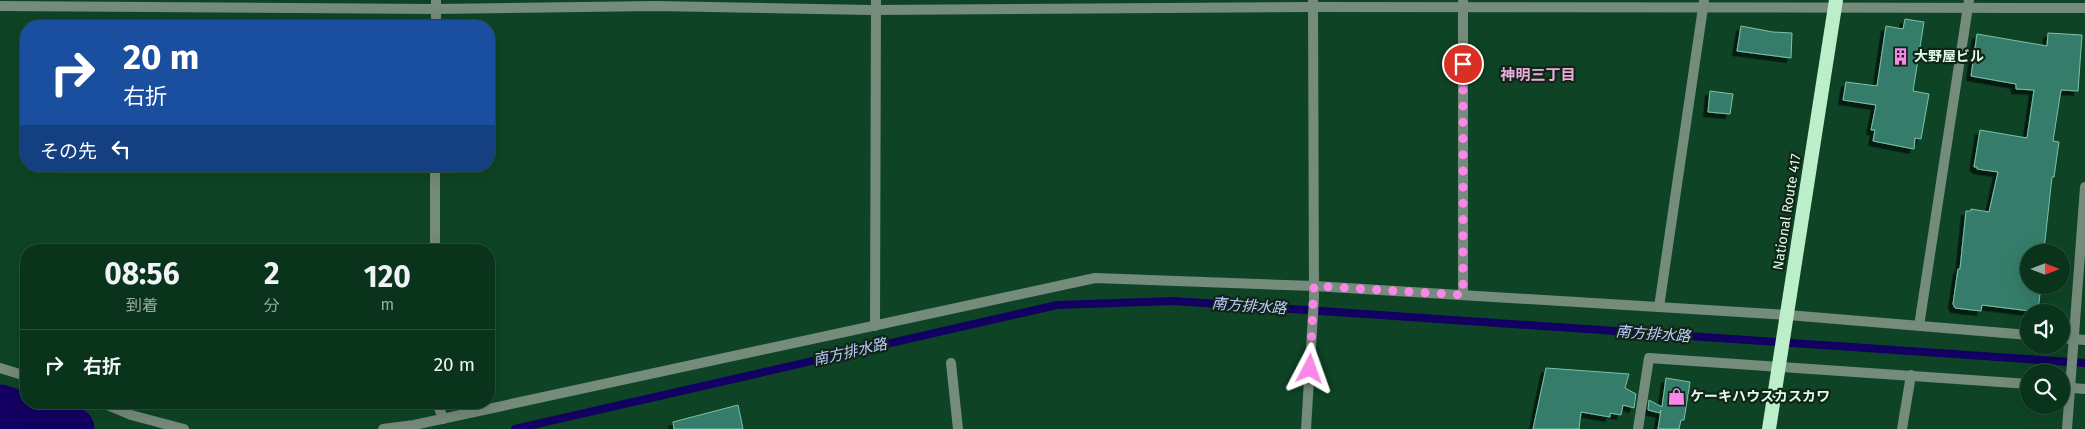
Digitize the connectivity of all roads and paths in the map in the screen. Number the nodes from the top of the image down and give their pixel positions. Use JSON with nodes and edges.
{"nodes":[{"id":1,"x":1313,"y":3,"type":"edge"},
{"id":2,"x":1463,"y":3,"type":"edge"},
{"id":3,"x":1704,"y":3,"type":"edge"},
{"id":4,"x":436,"y":4,"type":"edge"},
{"id":5,"x":1835,"y":4,"type":"edge"},
{"id":6,"x":1968,"y":4,"type":"edge"},
{"id":7,"x":876,"y":5,"type":"edge"},
{"id":8,"x":0,"y":6,"type":"edge"},
{"id":9,"x":2085,"y":8,"type":"edge"},
{"id":10,"x":436,"y":20,"type":"edge"},
{"id":11,"x":435,"y":172,"type":"edge"},
{"id":12,"x":2085,"y":187,"type":"edge"},
{"id":13,"x":435,"y":244,"type":"edge"},
{"id":14,"x":1314,"y":286,"type":"junction"},
{"id":15,"x":1463,"y":295,"type":"junction"},
{"id":16,"x":1659,"y":307,"type":"junction"},
{"id":17,"x":1787,"y":320,"type":"junction"},
{"id":18,"x":875,"y":326,"type":"junction"},
{"id":19,"x":1918,"y":326,"type":"junction"},
{"id":20,"x":2020,"y":334,"type":"edge"},
{"id":21,"x":2078,"y":341,"type":"edge"},
{"id":22,"x":950,"y":362,"type":"dead end"},
{"id":23,"x":1780,"y":364,"type":"junction"},
{"id":24,"x":0,"y":368,"type":"edge"},
{"id":25,"x":20,"y":374,"type":"edge"},
{"id":26,"x":1911,"y":375,"type":"junction"},
{"id":27,"x":2070,"y":376,"type":"edge"},
{"id":28,"x":2020,"y":383,"type":"edge"},
{"id":29,"x":2070,"y":385,"type":"edge"},
{"id":30,"x":2085,"y":389,"type":"edge"},
{"id":31,"x":495,"y":408,"type":"edge"},
{"id":32,"x":116,"y":409,"type":"edge"},
{"id":33,"x":439,"y":409,"type":"edge"},
{"id":34,"x":489,"y":409,"type":"edge"},
{"id":35,"x":2067,"y":414,"type":"edge"},
{"id":36,"x":443,"y":419,"type":"junction"},
{"id":37,"x":184,"y":429,"type":"edge"},
{"id":38,"x":384,"y":429,"type":"edge"},
{"id":39,"x":958,"y":429,"type":"edge"},
{"id":40,"x":1306,"y":429,"type":"edge"},
{"id":41,"x":1638,"y":429,"type":"edge"},
{"id":42,"x":1769,"y":429,"type":"edge"},
{"id":43,"x":1902,"y":429,"type":"edge"},
{"id":44,"x":2067,"y":429,"type":"edge"}],
"edges":[{"from":1,"to":2,"type":"street"},
{"from":1,"to":7,"type":"street"},
{"from":1,"to":14,"type":"street"},
{"from":2,"to":3,"type":"street"},
{"from":2,"to":15,"type":"street"},
{"from":3,"to":5,"type":"street"},
{"from":3,"to":16,"type":"street"},
{"from":4,"to":7,"type":"street"},
{"from":4,"to":8,"type":"street"},
{"from":4,"to":10,"type":"street"},
{"from":5,"to":6,"type":"street"},
{"from":5,"to":17,"type":"highway","name":"National Route 417"},
{"from":6,"to":9,"type":"street"},
{"from":6,"to":19,"type":"street"},
{"from":7,"to":18,"type":"street"},
{"from":11,"to":13,"type":"street"},
{"from":12,"to":21,"type":"street"},
{"from":14,"to":15,"type":"street"},
{"from":14,"to":18,"type":"street"},
{"from":14,"to":40,"type":"street"},
{"from":15,"to":16,"type":"street"},
{"from":16,"to":17,"type":"street"},
{"from":17,"to":19,"type":"street"},
{"from":17,"to":23,"type":"highway","name":"National Route 417"},
{"from":18,"to":31,"type":"street"},
{"from":19,"to":20,"type":"street"},
{"from":21,"to":27,"type":"street"},
{"from":22,"to":39,"type":"street"},
{"from":23,"to":26,"type":"street"},
{"from":23,"to":41,"type":"street"},
{"from":23,"to":42,"type":"highway","name":"National Route 417"},
{"from":24,"to":25,"type":"street"},
{"from":26,"to":28,"type":"street"},
{"from":26,"to":43,"type":"street"},
{"from":29,"to":30,"type":"street"},
{"from":32,"to":37,"type":"street"},
{"from":33,"to":36,"type":"street"},
{"from":34,"to":36,"type":"street"},
{"from":35,"to":44,"type":"street"},
{"from":36,"to":38,"type":"street"}]}
